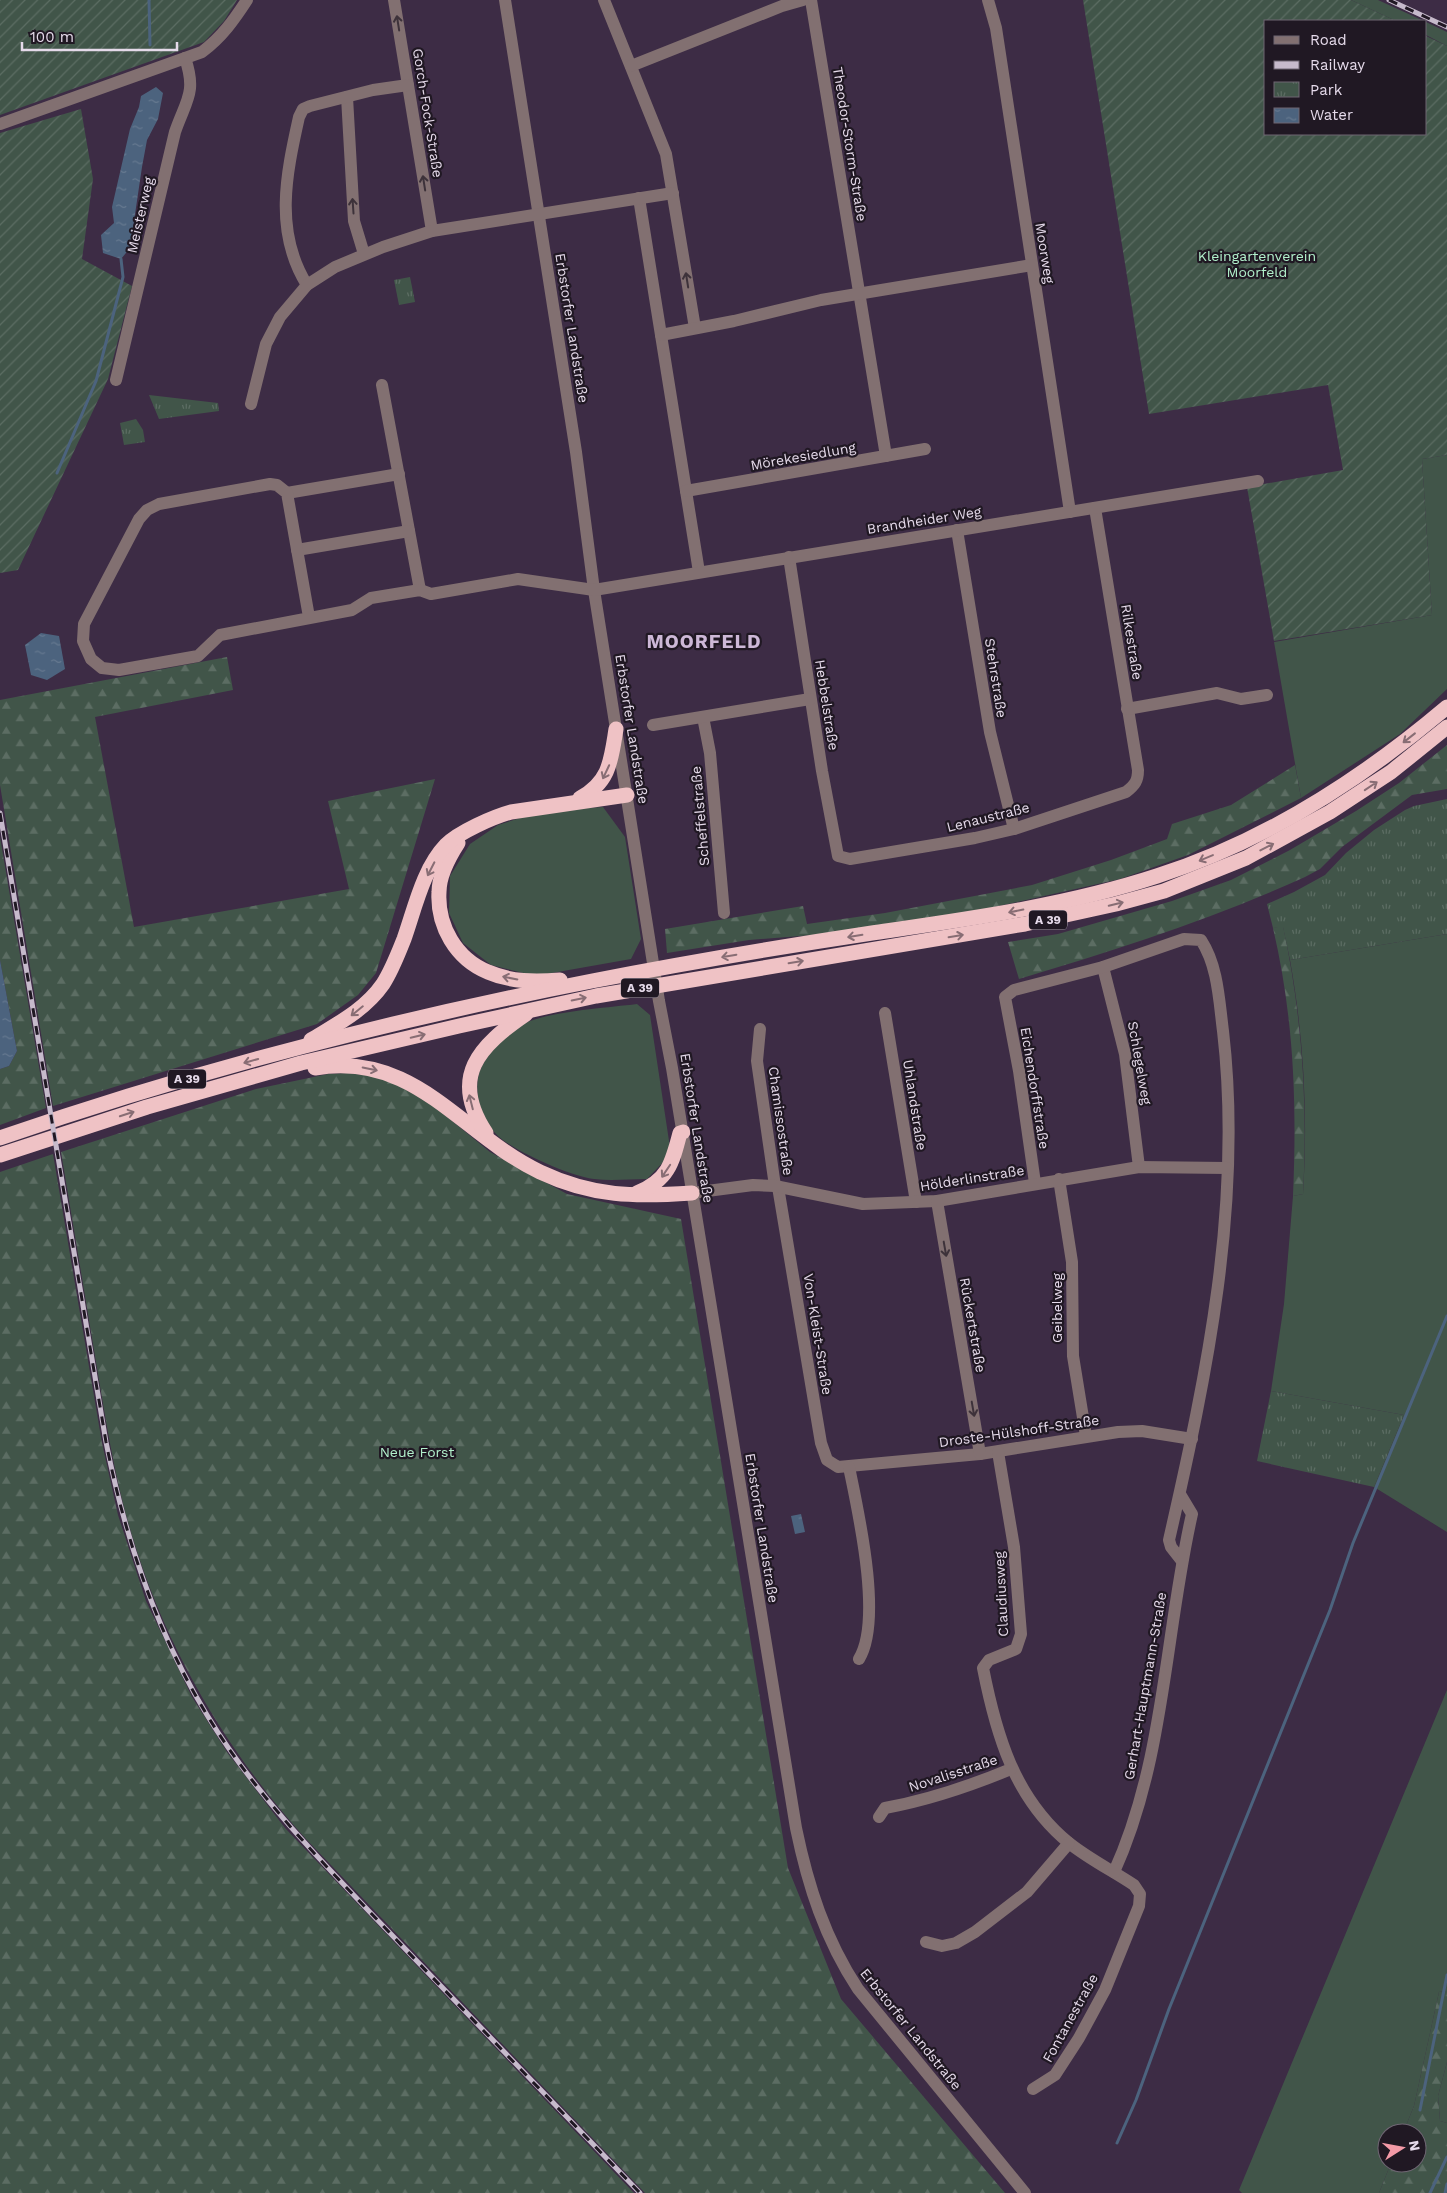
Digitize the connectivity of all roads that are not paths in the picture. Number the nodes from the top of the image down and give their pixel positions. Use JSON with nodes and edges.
{"nodes":[{"id":1,"x":248,"y":0,"type":"edge"},
{"id":2,"x":394,"y":0,"type":"edge"},
{"id":3,"x":505,"y":0,"type":"edge"},
{"id":4,"x":604,"y":0,"type":"edge"},
{"id":5,"x":803,"y":0,"type":"edge"},
{"id":6,"x":811,"y":0,"type":"edge"},
{"id":7,"x":988,"y":0,"type":"edge"},
{"id":8,"x":185,"y":58,"type":"junction"},
{"id":9,"x":631,"y":66,"type":"junction"},
{"id":10,"x":408,"y":85,"type":"junction"},
{"id":11,"x":347,"y":97,"type":"junction"},
{"id":12,"x":0,"y":124,"type":"edge"},
{"id":13,"x":673,"y":193,"type":"junction"},
{"id":14,"x":639,"y":198,"type":"junction"},
{"id":15,"x":539,"y":215,"type":"junction"},
{"id":16,"x":432,"y":231,"type":"junction"},
{"id":17,"x":364,"y":254,"type":"junction"},
{"id":18,"x":1032,"y":266,"type":"junction"},
{"id":19,"x":307,"y":285,"type":"junction"},
{"id":20,"x":859,"y":293,"type":"junction"},
{"id":21,"x":695,"y":328,"type":"junction"},
{"id":22,"x":661,"y":335,"type":"junction"},
{"id":23,"x":116,"y":380,"type":"dead end"},
{"id":24,"x":382,"y":384,"type":"dead end"},
{"id":25,"x":252,"y":404,"type":"dead end"},
{"id":26,"x":925,"y":449,"type":"dead end"},
{"id":27,"x":886,"y":456,"type":"junction"},
{"id":28,"x":399,"y":474,"type":"junction"},
{"id":29,"x":1258,"y":482,"type":"dead end"},
{"id":30,"x":686,"y":491,"type":"junction"},
{"id":31,"x":287,"y":494,"type":"junction"},
{"id":32,"x":1095,"y":508,"type":"junction"},
{"id":33,"x":1070,"y":512,"type":"junction"},
{"id":34,"x":957,"y":530,"type":"junction"},
{"id":35,"x":409,"y":531,"type":"junction"},
{"id":36,"x":297,"y":550,"type":"junction"},
{"id":37,"x":789,"y":558,"type":"junction"},
{"id":38,"x":699,"y":572,"type":"junction"},
{"id":39,"x":420,"y":590,"type":"junction"},
{"id":40,"x":594,"y":590,"type":"junction"},
{"id":41,"x":309,"y":617,"type":"junction"},
{"id":42,"x":1267,"y":695,"type":"dead end"},
{"id":43,"x":810,"y":699,"type":"junction"},
{"id":44,"x":1447,"y":707,"type":"edge"},
{"id":45,"x":1127,"y":709,"type":"junction"},
{"id":46,"x":703,"y":718,"type":"junction"},
{"id":47,"x":653,"y":725,"type":"dead end"},
{"id":48,"x":1447,"y":727,"type":"edge"},
{"id":49,"x":616,"y":729,"type":"junction"},
{"id":50,"x":1138,"y":780,"type":"joint"},
{"id":51,"x":627,"y":795,"type":"junction"},
{"id":52,"x":574,"y":801,"type":"junction"},
{"id":53,"x":1014,"y":828,"type":"junction"},
{"id":54,"x":463,"y":834,"type":"junction"},
{"id":55,"x":838,"y":856,"type":"joint"},
{"id":56,"x":724,"y":913,"type":"dead end"},
{"id":57,"x":1103,"y":967,"type":"junction"},
{"id":58,"x":592,"y":981,"type":"junction"},
{"id":59,"x":1005,"y":997,"type":"joint"},
{"id":60,"x":532,"y":1010,"type":"junction"},
{"id":61,"x":885,"y":1013,"type":"dead end"},
{"id":62,"x":760,"y":1030,"type":"dead end"},
{"id":63,"x":298,"y":1048,"type":"junction"},
{"id":64,"x":252,"y":1077,"type":"junction"},
{"id":65,"x":682,"y":1132,"type":"junction"},
{"id":66,"x":0,"y":1138,"type":"edge"},
{"id":67,"x":494,"y":1144,"type":"junction"},
{"id":68,"x":0,"y":1155,"type":"edge"},
{"id":69,"x":1139,"y":1166,"type":"junction"},
{"id":70,"x":1227,"y":1168,"type":"junction"},
{"id":71,"x":1059,"y":1179,"type":"junction"},
{"id":72,"x":1035,"y":1183,"type":"junction"},
{"id":73,"x":777,"y":1187,"type":"junction"},
{"id":74,"x":692,"y":1193,"type":"junction"},
{"id":75,"x":631,"y":1196,"type":"junction"},
{"id":76,"x":936,"y":1201,"type":"junction"},
{"id":77,"x":916,"y":1202,"type":"junction"},
{"id":78,"x":1086,"y":1436,"type":"junction"},
{"id":79,"x":1192,"y":1439,"type":"junction"},
{"id":80,"x":998,"y":1452,"type":"junction"},
{"id":81,"x":980,"y":1454,"type":"junction"},
{"id":82,"x":849,"y":1467,"type":"junction"},
{"id":83,"x":859,"y":1659,"type":"dead end"},
{"id":84,"x":1011,"y":1769,"type":"junction"},
{"id":85,"x":879,"y":1817,"type":"dead end"},
{"id":86,"x":1070,"y":1843,"type":"junction"},
{"id":87,"x":1114,"y":1872,"type":"junction"},
{"id":88,"x":1140,"y":1894,"type":"joint"},
{"id":89,"x":926,"y":1942,"type":"dead end"},
{"id":90,"x":1033,"y":2089,"type":"dead end"},
{"id":91,"x":1025,"y":2193,"type":"edge"}],
"edges":[{"from":1,"to":8,"type":"street"},
{"from":10,"to":2,"type":"street","name":"Gorch-Fock-Straße","one_way":true},
{"from":3,"to":15,"type":"street","name":"Erbstorfer Landstraße"},
{"from":4,"to":9,"type":"street"},
{"from":5,"to":9,"type":"street"},
{"from":6,"to":20,"type":"street","name":"Theodor-Storm-Straße"},
{"from":7,"to":18,"type":"street","name":"Moorweg"},
{"from":8,"to":12,"type":"street"},
{"from":8,"to":23,"type":"street","name":"Meisterweg"},
{"from":9,"to":13,"type":"street"},
{"from":10,"to":11,"type":"street"},
{"from":16,"to":10,"type":"street","name":"Gorch-Fock-Straße","one_way":true},
{"from":17,"to":11,"type":"street","one_way":true},
{"from":11,"to":19,"type":"street"},
{"from":13,"to":14,"type":"street"},
{"from":21,"to":13,"type":"street","one_way":true},
{"from":14,"to":15,"type":"street"},
{"from":14,"to":22,"type":"street"},
{"from":15,"to":16,"type":"street"},
{"from":15,"to":40,"type":"street","name":"Erbstorfer Landstraße"},
{"from":16,"to":17,"type":"street"},
{"from":17,"to":19,"type":"street"},
{"from":18,"to":20,"type":"street"},
{"from":18,"to":33,"type":"street","name":"Moorweg"},
{"from":19,"to":25,"type":"street"},
{"from":20,"to":21,"type":"street"},
{"from":20,"to":27,"type":"street","name":"Theodor-Storm-Straße"},
{"from":21,"to":22,"type":"street"},
{"from":22,"to":30,"type":"street"},
{"from":24,"to":28,"type":"street"},
{"from":26,"to":27,"type":"street","name":"Mörekesiedlung"},
{"from":27,"to":30,"type":"street","name":"Mörekesiedlung"},
{"from":28,"to":31,"type":"street"},
{"from":28,"to":35,"type":"street"},
{"from":29,"to":32,"type":"street","name":"Brandheider Weg"},
{"from":30,"to":38,"type":"street"},
{"from":31,"to":36,"type":"street"},
{"from":31,"to":41,"type":"street","name":"Brandheider Weg"},
{"from":32,"to":33,"type":"street","name":"Brandheider Weg"},
{"from":32,"to":45,"type":"street","name":"Rilkestraße"},
{"from":33,"to":34,"type":"street","name":"Brandheider Weg"},
{"from":34,"to":37,"type":"street","name":"Brandheider Weg"},
{"from":34,"to":53,"type":"street","name":"Stehrstraße"},
{"from":35,"to":36,"type":"street"},
{"from":35,"to":39,"type":"street"},
{"from":36,"to":41,"type":"street"},
{"from":37,"to":38,"type":"street","name":"Brandheider Weg"},
{"from":37,"to":43,"type":"street","name":"Hebbelstraße"},
{"from":38,"to":40,"type":"street","name":"Brandheider Weg"},
{"from":39,"to":40,"type":"street","name":"Brandheider Weg"},
{"from":39,"to":41,"type":"street","name":"Brandheider Weg"},
{"from":40,"to":49,"type":"street","name":"Erbstorfer Landstraße"},
{"from":42,"to":45,"type":"street"},
{"from":43,"to":46,"type":"street"},
{"from":43,"to":55,"type":"street","name":"Hebbelstraße"},
{"from":44,"to":58,"type":"highway","number":"A 39","one_way":true},
{"from":45,"to":50,"type":"street","name":"Rilkestraße"},
{"from":46,"to":47,"type":"street"},
{"from":46,"to":56,"type":"street","name":"Scheffelstraße"},
{"from":60,"to":48,"type":"highway","number":"A 39","one_way":true},
{"from":49,"to":51,"type":"street","name":"Erbstorfer Landstraße"},
{"from":49,"to":52,"type":"highway","one_way":true},
{"from":50,"to":53,"type":"street","name":"Lenaustraße"},
{"from":51,"to":52,"type":"highway"},
{"from":51,"to":65,"type":"street","name":"Erbstorfer Landstraße"},
{"from":52,"to":54,"type":"highway"},
{"from":53,"to":55,"type":"street","name":"Lenaustraße"},
{"from":58,"to":54,"type":"highway","one_way":true},
{"from":54,"to":63,"type":"highway","one_way":true},
{"from":57,"to":59,"type":"street","name":"Gerhart-Hauptmann-Straße"},
{"from":57,"to":69,"type":"street","name":"Schlegelweg"},
{"from":57,"to":70,"type":"street","name":"Gerhart-Hauptmann-Straße"},
{"from":58,"to":63,"type":"highway","number":"A 39"},
{"from":59,"to":72,"type":"street","name":"Eichendorffstraße"},
{"from":64,"to":60,"type":"highway","number":"A 39","one_way":true},
{"from":67,"to":60,"type":"highway","one_way":true},
{"from":61,"to":77,"type":"street","name":"Uhlandstraße"},
{"from":62,"to":73,"type":"street","name":"Chamissostraße"},
{"from":63,"to":66,"type":"highway","number":"A 39","one_way":true},
{"from":64,"to":67,"type":"highway","one_way":true},
{"from":68,"to":64,"type":"highway","number":"A 39","one_way":true},
{"from":65,"to":74,"type":"street","name":"Erbstorfer Landstraße"},
{"from":65,"to":75,"type":"highway","one_way":true},
{"from":67,"to":75,"type":"highway"},
{"from":69,"to":70,"type":"street","name":"Hölderlinstraße"},
{"from":69,"to":71,"type":"street","name":"Hölderlinstraße"},
{"from":70,"to":79,"type":"street","name":"Gerhart-Hauptmann-Straße"},
{"from":71,"to":72,"type":"street","name":"Hölderlinstraße"},
{"from":71,"to":78,"type":"street","name":"Geibelweg"},
{"from":72,"to":76,"type":"street","name":"Hölderlinstraße"},
{"from":73,"to":74,"type":"street","name":"Hölderlinstraße"},
{"from":73,"to":77,"type":"street","name":"Hölderlinstraße"},
{"from":73,"to":82,"type":"street","name":"Von-Kleist-Straße"},
{"from":74,"to":75,"type":"highway"},
{"from":74,"to":91,"type":"street","name":"Erbstorfer Landstraße"},
{"from":76,"to":77,"type":"street","name":"Hölderlinstraße"},
{"from":76,"to":81,"type":"street","name":"Rückertstraße","one_way":true},
{"from":78,"to":79,"type":"street","name":"Droste-Hülshoff-Straße"},
{"from":78,"to":80,"type":"street","name":"Droste-Hülshoff-Straße"},
{"from":79,"to":87,"type":"street","name":"Gerhart-Hauptmann-Straße"},
{"from":80,"to":81,"type":"street","name":"Droste-Hülshoff-Straße"},
{"from":80,"to":84,"type":"street","name":"Claudiusweg"},
{"from":81,"to":82,"type":"street","name":"Droste-Hülshoff-Straße"},
{"from":82,"to":83,"type":"street"},
{"from":84,"to":85,"type":"street","name":"Novalisstraße"},
{"from":84,"to":86,"type":"street","name":"Claudiusweg"},
{"from":86,"to":87,"type":"street","name":"Claudiusweg"},
{"from":86,"to":89,"type":"street"},
{"from":87,"to":88,"type":"street","name":"Claudiusweg"},
{"from":88,"to":90,"type":"street","name":"Fontanestraße"}]}
